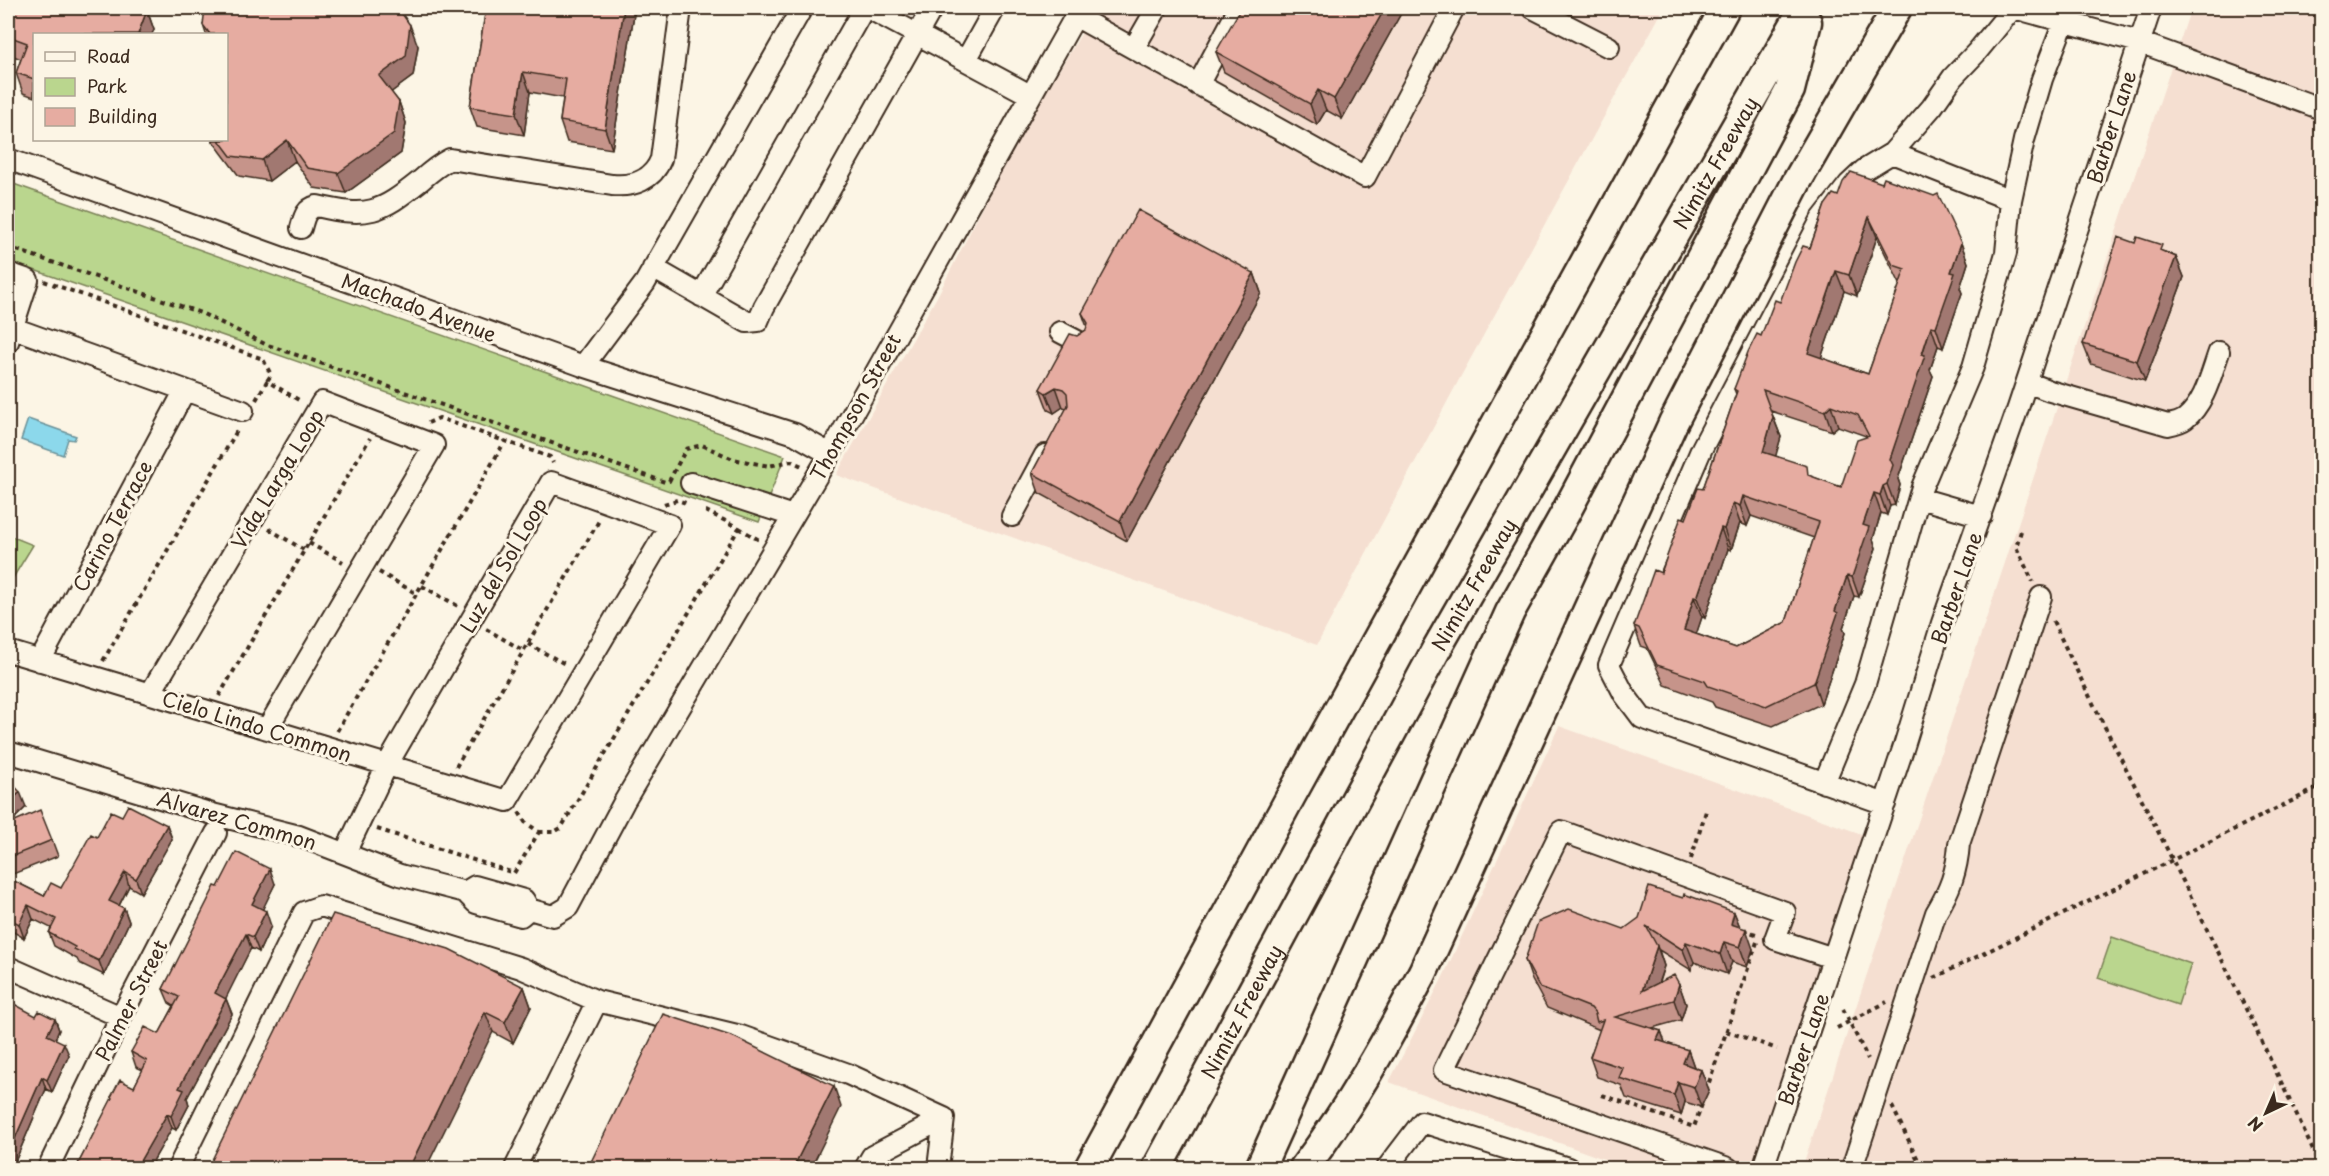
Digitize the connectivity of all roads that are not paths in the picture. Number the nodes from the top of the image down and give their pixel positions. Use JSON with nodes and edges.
{"nodes":[{"id":1,"x":681,"y":8,"type":"edge"},
{"id":2,"x":802,"y":8,"type":"edge"},
{"id":3,"x":866,"y":8,"type":"edge"},
{"id":4,"x":932,"y":8,"type":"edge"},
{"id":5,"x":995,"y":8,"type":"edge"},
{"id":6,"x":1158,"y":8,"type":"edge"},
{"id":7,"x":1239,"y":8,"type":"edge"},
{"id":8,"x":1454,"y":8,"type":"edge"},
{"id":9,"x":1533,"y":8,"type":"edge"},
{"id":10,"x":1725,"y":8,"type":"edge"},
{"id":11,"x":1804,"y":8,"type":"edge"},
{"id":12,"x":1810,"y":8,"type":"edge"},
{"id":13,"x":1897,"y":8,"type":"edge"},
{"id":14,"x":2013,"y":8,"type":"edge"},
{"id":15,"x":2151,"y":8,"type":"edge"},
{"id":16,"x":1077,"y":12,"type":"edge"},
{"id":17,"x":2064,"y":22,"type":"junction"},
{"id":18,"x":917,"y":34,"type":"junction"},
{"id":19,"x":2139,"y":42,"type":"junction"},
{"id":20,"x":1609,"y":47,"type":"dead end"},
{"id":21,"x":1134,"y":48,"type":"junction"},
{"id":22,"x":966,"y":60,"type":"junction"},
{"id":23,"x":1198,"y":85,"type":"junction"},
{"id":24,"x":1030,"y":95,"type":"junction"},
{"id":25,"x":2322,"y":109,"type":"edge"},
{"id":26,"x":1892,"y":153,"type":"junction"},
{"id":27,"x":8,"y":159,"type":"edge"},
{"id":28,"x":2011,"y":200,"type":"junction"},
{"id":29,"x":301,"y":228,"type":"dead end"},
{"id":30,"x":653,"y":268,"type":"junction"},
{"id":31,"x":8,"y":273,"type":"edge"},
{"id":32,"x":701,"y":296,"type":"junction"},
{"id":33,"x":1060,"y":332,"type":"dead end"},
{"id":34,"x":10,"y":335,"type":"edge"},
{"id":35,"x":1083,"y":344,"type":"edge"},
{"id":36,"x":2219,"y":352,"type":"dead end"},
{"id":37,"x":583,"y":366,"type":"junction"},
{"id":38,"x":2027,"y":382,"type":"junction"},
{"id":39,"x":185,"y":390,"type":"junction"},
{"id":40,"x":245,"y":414,"type":"road end"},
{"id":41,"x":1054,"y":438,"type":"edge"},
{"id":42,"x":830,"y":454,"type":"junction"},
{"id":43,"x":691,"y":483,"type":"dead end"},
{"id":44,"x":1919,"y":498,"type":"junction"},
{"id":45,"x":793,"y":516,"type":"junction"},
{"id":46,"x":1012,"y":516,"type":"dead end"},
{"id":47,"x":1981,"y":516,"type":"junction"},
{"id":48,"x":2041,"y":597,"type":"road end"},
{"id":49,"x":8,"y":651,"type":"edge"},
{"id":50,"x":40,"y":661,"type":"junction"},
{"id":51,"x":150,"y":694,"type":"junction"},
{"id":52,"x":267,"y":729,"type":"junction"},
{"id":53,"x":8,"y":752,"type":"edge"},
{"id":54,"x":387,"y":765,"type":"junction"},
{"id":55,"x":1824,"y":783,"type":"junction"},
{"id":56,"x":508,"y":799,"type":"joint"},
{"id":57,"x":1885,"y":804,"type":"junction"},
{"id":58,"x":216,"y":833,"type":"dead end"},
{"id":59,"x":345,"y":853,"type":"junction"},
{"id":60,"x":560,"y":911,"type":"joint"},
{"id":61,"x":1833,"y":958,"type":"junction"},
{"id":62,"x":8,"y":967,"type":"edge"},
{"id":63,"x":597,"y":1001,"type":"junction"},
{"id":64,"x":121,"y":1017,"type":"junction"},
{"id":65,"x":944,"y":1118,"type":"junction"},
{"id":66,"x":48,"y":1168,"type":"edge"},
{"id":67,"x":178,"y":1168,"type":"edge"},
{"id":68,"x":515,"y":1168,"type":"edge"},
{"id":69,"x":865,"y":1168,"type":"edge"},
{"id":70,"x":938,"y":1168,"type":"edge"},
{"id":71,"x":1089,"y":1168,"type":"edge"},
{"id":72,"x":1157,"y":1168,"type":"edge"},
{"id":73,"x":1260,"y":1168,"type":"edge"},
{"id":74,"x":1304,"y":1168,"type":"edge"},
{"id":75,"x":1387,"y":1168,"type":"edge"},
{"id":76,"x":1568,"y":1168,"type":"edge"},
{"id":77,"x":1728,"y":1168,"type":"edge"},
{"id":78,"x":1762,"y":1168,"type":"edge"},
{"id":79,"x":1852,"y":1168,"type":"edge"}],
"edges":[{"from":1,"to":29,"type":"street"},
{"from":2,"to":30,"type":"street"},
{"from":3,"to":18,"type":"street"},
{"from":3,"to":32,"type":"street"},
{"from":4,"to":18,"type":"street"},
{"from":5,"to":22,"type":"street"},
{"from":6,"to":21,"type":"street"},
{"from":7,"to":23,"type":"street"},
{"from":8,"to":23,"type":"street"},
{"from":9,"to":20,"type":"street"},
{"from":10,"to":71,"type":"highway"},
{"from":11,"to":72,"type":"highway","name":"Nimitz Freeway"},
{"from":12,"to":73,"type":"highway"},
{"from":13,"to":74,"type":"highway"},
{"from":14,"to":17,"type":"street"},
{"from":14,"to":26,"type":"street"},
{"from":15,"to":19,"type":"street","name":"Barber Lane"},
{"from":16,"to":21,"type":"street"},
{"from":16,"to":24,"type":"street","name":"Thompson Street"},
{"from":17,"to":19,"type":"street"},
{"from":17,"to":28,"type":"street"},
{"from":18,"to":22,"type":"street"},
{"from":18,"to":32,"type":"street"},
{"from":19,"to":25,"type":"street"},
{"from":19,"to":38,"type":"street","name":"Barber Lane"},
{"from":21,"to":23,"type":"street"},
{"from":22,"to":24,"type":"street"},
{"from":24,"to":42,"type":"street","name":"Thompson Street"},
{"from":26,"to":28,"type":"street"},
{"from":26,"to":55,"type":"street"},
{"from":27,"to":37,"type":"street","name":"Machado Avenue"},
{"from":28,"to":44,"type":"street"},
{"from":30,"to":32,"type":"street"},
{"from":30,"to":37,"type":"street"},
{"from":31,"to":34,"type":"street"},
{"from":33,"to":35,"type":"street"},
{"from":34,"to":39,"type":"street"},
{"from":36,"to":38,"type":"street"},
{"from":37,"to":42,"type":"street","name":"Machado Avenue"},
{"from":38,"to":47,"type":"street","name":"Barber Lane"},
{"from":39,"to":40,"type":"street"},
{"from":39,"to":50,"type":"street","name":"Carino Terrace"},
{"from":41,"to":46,"type":"street"},
{"from":42,"to":45,"type":"street","name":"Thompson Street"},
{"from":43,"to":45,"type":"street"},
{"from":44,"to":47,"type":"street"},
{"from":44,"to":55,"type":"street"},
{"from":45,"to":60,"type":"street","name":"Thompson Street"},
{"from":47,"to":57,"type":"street","name":"Barber Lane"},
{"from":48,"to":79,"type":"street"},
{"from":49,"to":50,"type":"street","name":"Cielo Lindo Common"},
{"from":50,"to":51,"type":"street","name":"Cielo Lindo Common"},
{"from":51,"to":52,"type":"street","name":"Cielo Lindo Common"},
{"from":51,"to":52,"type":"street","name":"Vida Larga Loop"},
{"from":52,"to":54,"type":"street","name":"Cielo Lindo Common"},
{"from":53,"to":59,"type":"street","name":"Alvarez Common"},
{"from":54,"to":56,"type":"street","name":"Cielo Lindo Common"},
{"from":54,"to":56,"type":"street","name":"Luz del Sol Loop"},
{"from":54,"to":59,"type":"street","name":"Luz del Sol Loop"},
{"from":55,"to":57,"type":"street"},
{"from":57,"to":61,"type":"street","name":"Barber Lane"},
{"from":58,"to":64,"type":"street","name":"Palmer Street"},
{"from":59,"to":60,"type":"street","name":"Alvarez Common"},
{"from":61,"to":77,"type":"street"},
{"from":61,"to":78,"type":"street","name":"Barber Lane"},
{"from":62,"to":64,"type":"street"},
{"from":63,"to":65,"type":"street"},
{"from":63,"to":67,"type":"street"},
{"from":63,"to":68,"type":"street"},
{"from":64,"to":66,"type":"street","name":"Palmer Street"},
{"from":65,"to":69,"type":"street"},
{"from":65,"to":70,"type":"street"},
{"from":75,"to":76,"type":"street"}]}
